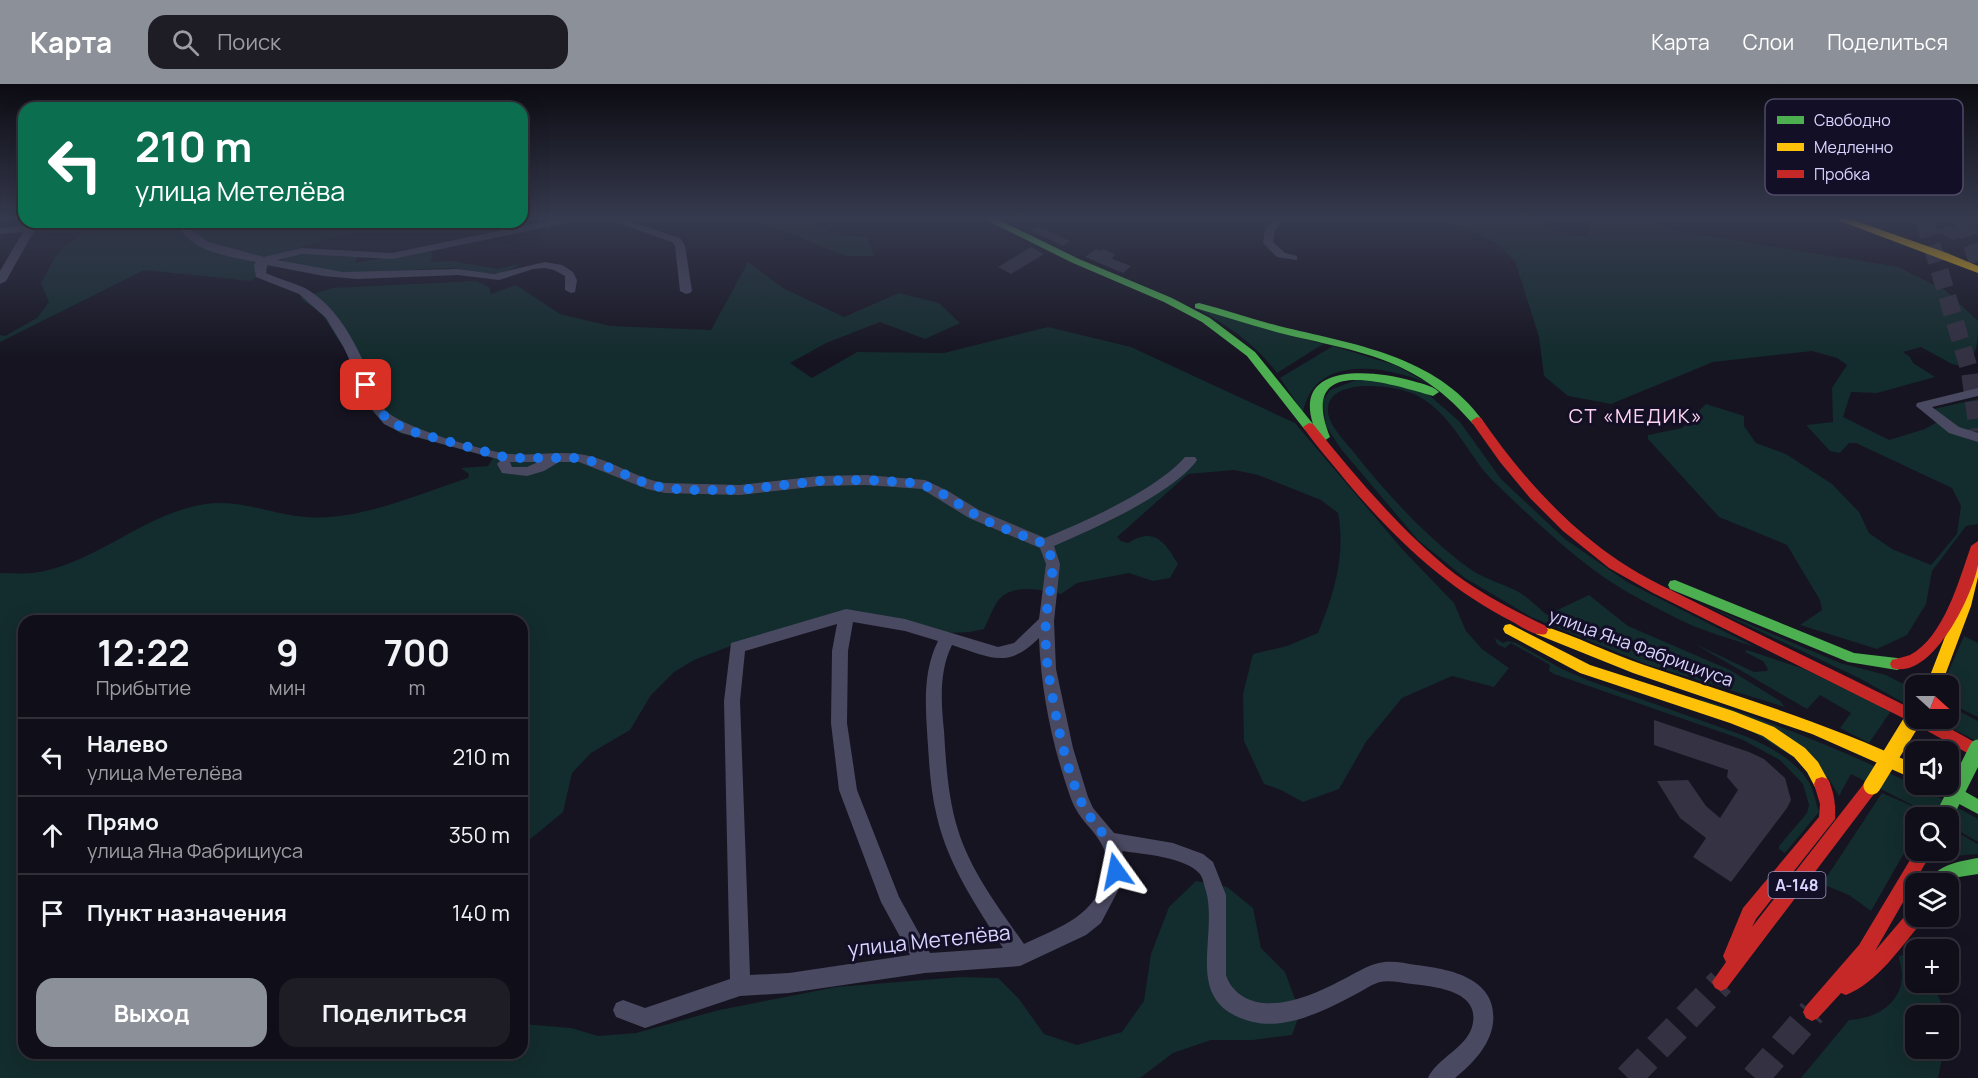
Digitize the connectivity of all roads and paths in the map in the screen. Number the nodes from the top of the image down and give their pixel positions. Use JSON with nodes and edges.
{"nodes":[{"id":1,"x":9,"y":265,"type":"edge"},
{"id":2,"x":260,"y":265,"type":"edge"},
{"id":3,"x":288,"y":265,"type":"edge"},
{"id":4,"x":531,"y":265,"type":"edge"},
{"id":5,"x":538,"y":265,"type":"edge"},
{"id":6,"x":683,"y":265,"type":"edge"},
{"id":7,"x":1088,"y":265,"type":"edge"},
{"id":8,"x":0,"y":281,"type":"edge"},
{"id":9,"x":571,"y":290,"type":"dead end"},
{"id":10,"x":686,"y":291,"type":"dead end"},
{"id":11,"x":1149,"y":291,"type":"junction"},
{"id":12,"x":1978,"y":392,"type":"edge"},
{"id":13,"x":1978,"y":438,"type":"edge"},
{"id":14,"x":1496,"y":449,"type":"junction"},
{"id":15,"x":1336,"y":459,"type":"junction"},
{"id":16,"x":1190,"y":460,"type":"dead end"},
{"id":17,"x":1556,"y":516,"type":"junction"},
{"id":18,"x":1045,"y":544,"type":"junction"},
{"id":19,"x":1978,"y":548,"type":"edge"},
{"id":20,"x":1466,"y":588,"type":"junction"},
{"id":21,"x":846,"y":615,"type":"junction"},
{"id":22,"x":1046,"y":621,"type":"junction"},
{"id":23,"x":947,"y":639,"type":"junction"},
{"id":24,"x":1937,"y":675,"type":"edge"},
{"id":25,"x":1905,"y":712,"type":"edge"},
{"id":26,"x":1908,"y":729,"type":"edge"},
{"id":27,"x":1939,"y":729,"type":"edge"},
{"id":28,"x":1978,"y":750,"type":"edge"},
{"id":29,"x":1905,"y":768,"type":"edge"},
{"id":30,"x":1957,"y":795,"type":"edge"},
{"id":31,"x":1949,"y":807,"type":"edge"},
{"id":32,"x":1978,"y":807,"type":"edge"},
{"id":33,"x":1109,"y":840,"type":"junction"},
{"id":34,"x":1978,"y":866,"type":"edge"},
{"id":35,"x":1946,"y":873,"type":"edge"},
{"id":36,"x":1905,"y":884,"type":"edge"},
{"id":37,"x":1907,"y":927,"type":"edge"},
{"id":38,"x":1020,"y":956,"type":"junction"},
{"id":39,"x":925,"y":963,"type":"junction"},
{"id":40,"x":740,"y":986,"type":"junction"},
{"id":41,"x":623,"y":1010,"type":"dead end"},
{"id":42,"x":1439,"y":1078,"type":"edge"}],
"edges":[{"from":1,"to":8,"type":"street"},
{"from":2,"to":18,"type":"street"},
{"from":3,"to":4,"type":"street"},
{"from":5,"to":9,"type":"street"},
{"from":6,"to":10,"type":"street"},
{"from":7,"to":11,"type":"main road","name":"улица Яна Фабрициуса"},
{"from":11,"to":14,"type":"main road","name":"улица Яна Фабрициуса","number":"А-148"},
{"from":11,"to":15,"type":"main road","name":"улица Яна Фабрициуса","number":"А-148"},
{"from":12,"to":13,"type":"street"},
{"from":14,"to":15,"type":"main road","number":"А-148"},
{"from":14,"to":17,"type":"main road","name":"улица Яна Фабрициуса","number":"А-148"},
{"from":15,"to":20,"type":"main road","name":"улица Яна Фабрициуса","number":"А-148"},
{"from":16,"to":18,"type":"street"},
{"from":17,"to":19,"type":"main road","number":"А-148"},
{"from":17,"to":25,"type":"main road","name":"улица Яна Фабрициуса","number":"А-148"},
{"from":18,"to":22,"type":"street","name":"улица Метелёва"},
{"from":19,"to":24,"type":"main road","number":"А-148"},
{"from":20,"to":26,"type":"main road","number":"А-148","bridge":true},
{"from":20,"to":29,"type":"main road","name":"улица Яна Фабрициуса","number":"А-148"},
{"from":21,"to":23,"type":"street"},
{"from":21,"to":39,"type":"street"},
{"from":21,"to":40,"type":"street"},
{"from":22,"to":23,"type":"street"},
{"from":22,"to":33,"type":"street","name":"улица Метелёва"},
{"from":23,"to":38,"type":"street"},
{"from":27,"to":28,"type":"main road","name":"улица Яна Фабрициуса","number":"А-148"},
{"from":28,"to":31,"type":"main road","number":"А-148","bridge":true},
{"from":30,"to":32,"type":"main road"},
{"from":33,"to":38,"type":"street","name":"улица Метелёва"},
{"from":33,"to":42,"type":"street"},
{"from":34,"to":35,"type":"main road"},
{"from":36,"to":37,"type":"main road"},
{"from":38,"to":39,"type":"street","name":"улица Метелёва"},
{"from":39,"to":40,"type":"street","name":"улица Метелёва"},
{"from":40,"to":41,"type":"street","name":"улица Метелёва"}]}
